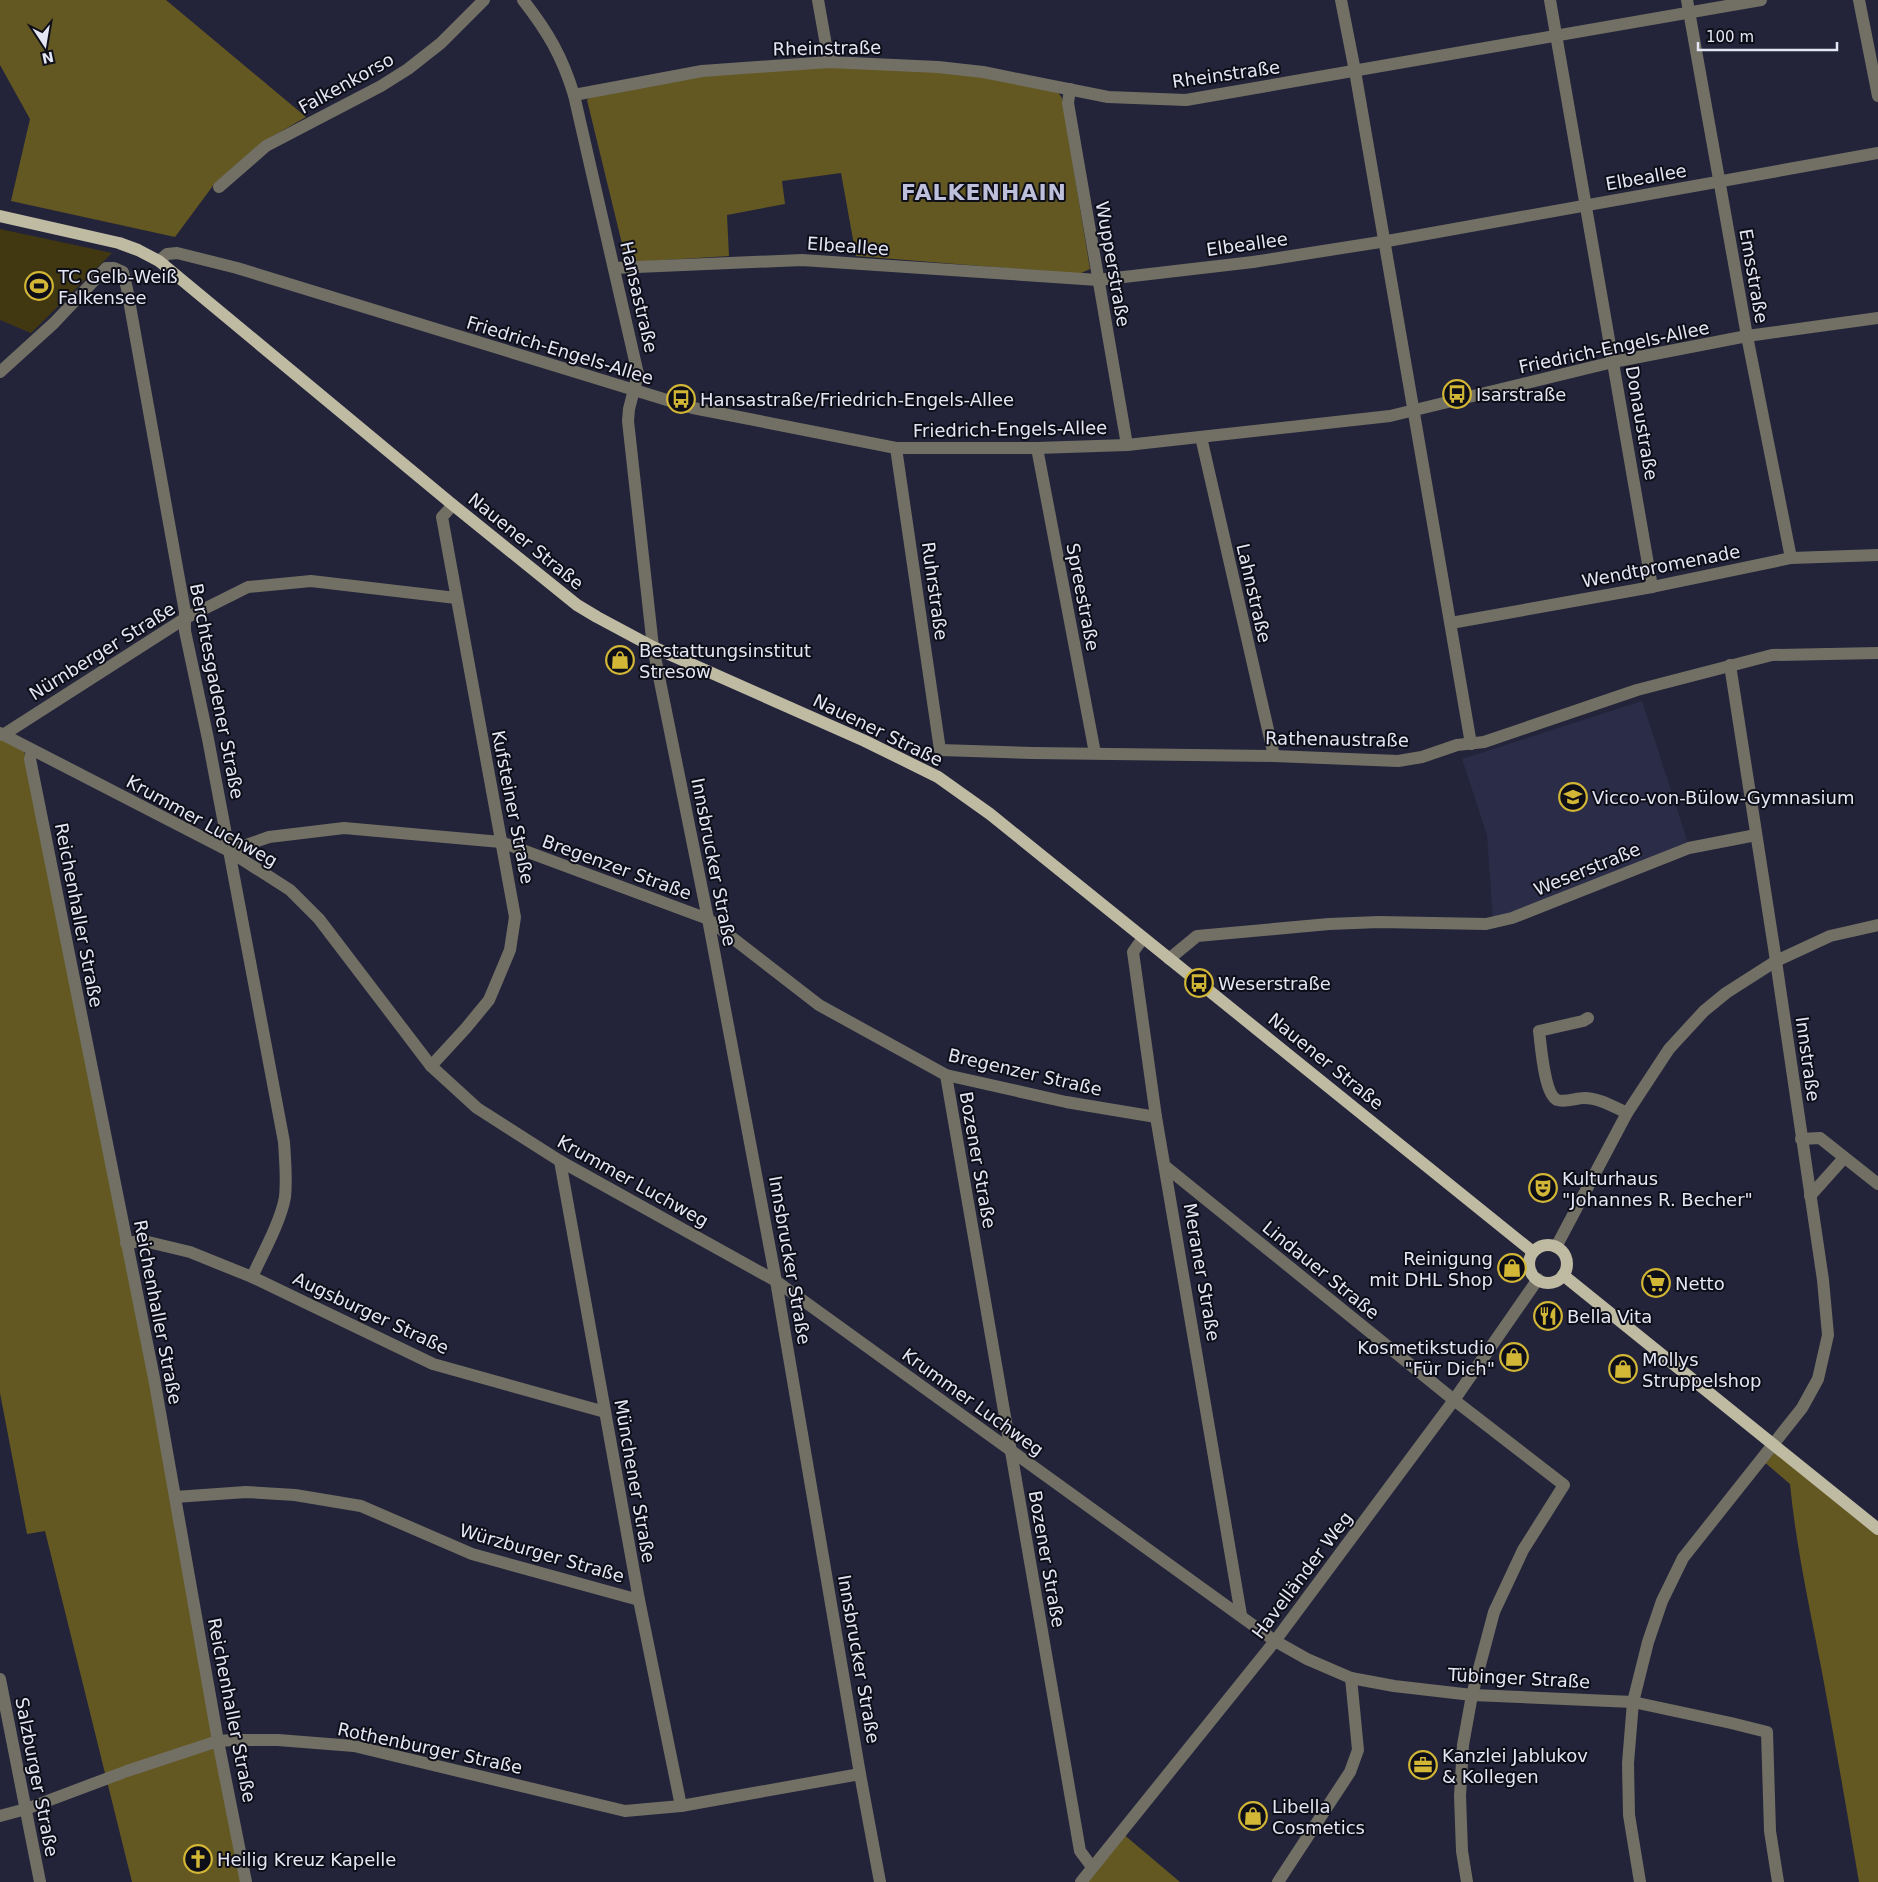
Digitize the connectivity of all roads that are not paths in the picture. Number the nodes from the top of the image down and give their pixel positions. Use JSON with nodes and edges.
{"nodes":[{"id":1,"x":484,"y":0,"type":"edge"},
{"id":2,"x":523,"y":0,"type":"edge"},
{"id":3,"x":818,"y":0,"type":"edge"},
{"id":4,"x":1341,"y":0,"type":"edge"},
{"id":5,"x":1550,"y":0,"type":"edge"},
{"id":6,"x":1687,"y":0,"type":"edge"},
{"id":7,"x":1761,"y":0,"type":"edge"},
{"id":8,"x":1859,"y":0,"type":"edge"},
{"id":9,"x":1689,"y":14,"type":"junction"},
{"id":10,"x":1556,"y":36,"type":"junction"},
{"id":11,"x":829,"y":62,"type":"junction"},
{"id":12,"x":1355,"y":71,"type":"junction"},
{"id":13,"x":1070,"y":89,"type":"junction"},
{"id":14,"x":574,"y":94,"type":"junction"},
{"id":15,"x":1878,"y":96,"type":"edge"},
{"id":16,"x":1878,"y":153,"type":"edge"},
{"id":17,"x":1720,"y":182,"type":"junction"},
{"id":18,"x":219,"y":187,"type":"dead end"},
{"id":19,"x":1586,"y":206,"type":"junction"},
{"id":20,"x":0,"y":216,"type":"edge"},
{"id":21,"x":1384,"y":241,"type":"junction"},
{"id":22,"x":159,"y":261,"type":"junction"},
{"id":23,"x":614,"y":268,"type":"junction"},
{"id":24,"x":1098,"y":280,"type":"junction"},
{"id":25,"x":1878,"y":318,"type":"edge"},
{"id":26,"x":1746,"y":336,"type":"junction"},
{"id":27,"x":1613,"y":362,"type":"junction"},
{"id":28,"x":0,"y":372,"type":"edge"},
{"id":29,"x":633,"y":391,"type":"junction"},
{"id":30,"x":1414,"y":411,"type":"junction"},
{"id":31,"x":1201,"y":437,"type":"junction"},
{"id":32,"x":1127,"y":445,"type":"junction"},
{"id":33,"x":896,"y":448,"type":"junction"},
{"id":34,"x":1037,"y":448,"type":"junction"},
{"id":35,"x":453,"y":505,"type":"junction"},
{"id":36,"x":1878,"y":554,"type":"edge"},
{"id":37,"x":1791,"y":558,"type":"junction"},
{"id":38,"x":1652,"y":587,"type":"junction"},
{"id":39,"x":456,"y":598,"type":"junction"},
{"id":40,"x":184,"y":619,"type":"junction"},
{"id":41,"x":1451,"y":623,"type":"junction"},
{"id":42,"x":654,"y":647,"type":"junction"},
{"id":43,"x":1878,"y":653,"type":"edge"},
{"id":44,"x":1730,"y":665,"type":"junction"},
{"id":45,"x":2,"y":734,"type":"edge"},
{"id":46,"x":939,"y":740,"type":"joint"},
{"id":47,"x":1471,"y":744,"type":"junction"},
{"id":48,"x":32,"y":750,"type":"junction"},
{"id":49,"x":1095,"y":753,"type":"junction"},
{"id":50,"x":1274,"y":756,"type":"junction"},
{"id":51,"x":1756,"y":835,"type":"junction"},
{"id":52,"x":502,"y":842,"type":"junction"},
{"id":53,"x":229,"y":851,"type":"junction"},
{"id":54,"x":708,"y":919,"type":"junction"},
{"id":55,"x":1878,"y":925,"type":"edge"},
{"id":56,"x":1143,"y":938,"type":"junction"},
{"id":57,"x":1169,"y":959,"type":"junction"},
{"id":58,"x":1776,"y":961,"type":"junction"},
{"id":59,"x":1588,"y":1018,"type":"dead end"},
{"id":60,"x":431,"y":1066,"type":"junction"},
{"id":61,"x":946,"y":1075,"type":"junction"},
{"id":62,"x":1627,"y":1114,"type":"junction"},
{"id":63,"x":1156,"y":1117,"type":"junction"},
{"id":64,"x":1801,"y":1139,"type":"junction"},
{"id":65,"x":1844,"y":1158,"type":"junction"},
{"id":66,"x":560,"y":1161,"type":"junction"},
{"id":67,"x":1166,"y":1167,"type":"junction"},
{"id":68,"x":1878,"y":1184,"type":"edge"},
{"id":69,"x":1810,"y":1196,"type":"junction"},
{"id":70,"x":126,"y":1243,"type":"junction"},
{"id":71,"x":1556,"y":1247,"type":"junction"},
{"id":72,"x":1533,"y":1252,"type":"junction"},
{"id":73,"x":1563,"y":1274,"type":"junction"},
{"id":74,"x":252,"y":1277,"type":"junction"},
{"id":75,"x":1538,"y":1279,"type":"junction"},
{"id":76,"x":776,"y":1280,"type":"junction"},
{"id":77,"x":1454,"y":1400,"type":"junction"},
{"id":78,"x":605,"y":1412,"type":"junction"},
{"id":79,"x":1774,"y":1445,"type":"junction"},
{"id":80,"x":1010,"y":1451,"type":"junction"},
{"id":81,"x":175,"y":1497,"type":"junction"},
{"id":82,"x":1878,"y":1529,"type":"edge"},
{"id":83,"x":639,"y":1600,"type":"junction"},
{"id":84,"x":1242,"y":1615,"type":"junction"},
{"id":85,"x":1276,"y":1641,"type":"junction"},
{"id":86,"x":1351,"y":1678,"type":"junction"},
{"id":87,"x":0,"y":1679,"type":"edge"},
{"id":88,"x":1472,"y":1695,"type":"junction"},
{"id":89,"x":1633,"y":1702,"type":"junction"},
{"id":90,"x":218,"y":1741,"type":"junction"},
{"id":91,"x":860,"y":1774,"type":"junction"},
{"id":92,"x":681,"y":1806,"type":"junction"},
{"id":93,"x":26,"y":1809,"type":"junction"},
{"id":94,"x":0,"y":1816,"type":"edge"},
{"id":95,"x":1092,"y":1867,"type":"junction"},
{"id":96,"x":1281,"y":1880,"type":"edge"},
{"id":97,"x":40,"y":1882,"type":"edge"},
{"id":98,"x":246,"y":1882,"type":"edge"},
{"id":99,"x":880,"y":1882,"type":"edge"},
{"id":100,"x":1081,"y":1882,"type":"edge"},
{"id":101,"x":1466,"y":1882,"type":"edge"},
{"id":102,"x":1640,"y":1882,"type":"edge"},
{"id":103,"x":1778,"y":1882,"type":"edge"}],
"edges":[{"from":1,"to":18,"type":"street","name":"Falkenkorso"},
{"from":2,"to":14,"type":"street","name":"Hansastraße"},
{"from":3,"to":11,"type":"street"},
{"from":4,"to":12,"type":"street"},
{"from":5,"to":10,"type":"street","name":"Donaustraße"},
{"from":6,"to":9,"type":"street","name":"Emsstraße"},
{"from":7,"to":9,"type":"street","name":"Rheinstraße"},
{"from":8,"to":15,"type":"street"},
{"from":9,"to":10,"type":"street","name":"Rheinstraße"},
{"from":9,"to":17,"type":"street","name":"Emsstraße"},
{"from":10,"to":12,"type":"street","name":"Rheinstraße"},
{"from":10,"to":19,"type":"street","name":"Donaustraße"},
{"from":11,"to":13,"type":"street","name":"Rheinstraße"},
{"from":11,"to":14,"type":"street","name":"Rheinstraße"},
{"from":12,"to":13,"type":"street","name":"Rheinstraße"},
{"from":12,"to":21,"type":"street"},
{"from":13,"to":24,"type":"street","name":"Wupperstraße"},
{"from":14,"to":23,"type":"street","name":"Hansastraße"},
{"from":16,"to":17,"type":"street","name":"Elbeallee"},
{"from":17,"to":19,"type":"street","name":"Elbeallee"},
{"from":17,"to":26,"type":"street","name":"Emsstraße"},
{"from":19,"to":21,"type":"street","name":"Elbeallee"},
{"from":19,"to":27,"type":"street","name":"Donaustraße"},
{"from":20,"to":22,"type":"main road","name":"Nauener Straße"},
{"from":21,"to":24,"type":"street","name":"Elbeallee"},
{"from":21,"to":30,"type":"street"},
{"from":22,"to":29,"type":"street","name":"Friedrich-Engels-Allee"},
{"from":22,"to":35,"type":"main road","name":"Nauener Straße"},
{"from":23,"to":24,"type":"street","name":"Elbeallee"},
{"from":23,"to":29,"type":"street","name":"Hansastraße"},
{"from":24,"to":32,"type":"street","name":"Wupperstraße"},
{"from":25,"to":26,"type":"street","name":"Friedrich-Engels-Allee"},
{"from":26,"to":27,"type":"street","name":"Friedrich-Engels-Allee"},
{"from":26,"to":37,"type":"street","name":"Emsstraße"},
{"from":27,"to":30,"type":"street","name":"Friedrich-Engels-Allee"},
{"from":27,"to":38,"type":"street","name":"Donaustraße"},
{"from":28,"to":40,"type":"street","name":"Berchtesgadener Straße"},
{"from":29,"to":33,"type":"street","name":"Friedrich-Engels-Allee"},
{"from":29,"to":42,"type":"street","name":"Hansastraße"},
{"from":30,"to":31,"type":"street","name":"Friedrich-Engels-Allee"},
{"from":30,"to":41,"type":"street"},
{"from":31,"to":32,"type":"street","name":"Friedrich-Engels-Allee"},
{"from":31,"to":50,"type":"street","name":"Lahnstraße"},
{"from":32,"to":34,"type":"street","name":"Friedrich-Engels-Allee"},
{"from":33,"to":34,"type":"street","name":"Friedrich-Engels-Allee"},
{"from":33,"to":46,"type":"street","name":"Ruhrstraße"},
{"from":34,"to":49,"type":"street","name":"Spreestraße"},
{"from":35,"to":39,"type":"street","name":"Kufsteiner Straße"},
{"from":35,"to":42,"type":"main road","name":"Nauener Straße"},
{"from":36,"to":37,"type":"street","name":"Wendtpromenade"},
{"from":37,"to":38,"type":"street","name":"Wendtpromenade"},
{"from":38,"to":41,"type":"street","name":"Wendtpromenade"},
{"from":39,"to":40,"type":"street","name":"Nürnberger Straße"},
{"from":39,"to":52,"type":"street","name":"Kufsteiner Straße"},
{"from":40,"to":45,"type":"street","name":"Nürnberger Straße"},
{"from":40,"to":53,"type":"street","name":"Berchtesgadener Straße"},
{"from":41,"to":47,"type":"street"},
{"from":42,"to":54,"type":"street","name":"Innsbrucker Straße"},
{"from":42,"to":56,"type":"main road","name":"Nauener Straße"},
{"from":43,"to":44,"type":"street","name":"Rathenaustraße"},
{"from":44,"to":47,"type":"street","name":"Rathenaustraße"},
{"from":44,"to":51,"type":"street","name":"Innstraße"},
{"from":45,"to":48,"type":"street","name":"Krummer Luchweg"},
{"from":46,"to":49,"type":"street","name":"Rathenaustraße"},
{"from":47,"to":50,"type":"street","name":"Rathenaustraße"},
{"from":48,"to":53,"type":"street","name":"Krummer Luchweg"},
{"from":48,"to":70,"type":"street","name":"Reichenhaller Straße"},
{"from":49,"to":50,"type":"street","name":"Rathenaustraße"},
{"from":51,"to":57,"type":"street","name":"Weserstraße"},
{"from":51,"to":58,"type":"street","name":"Innstraße"},
{"from":52,"to":53,"type":"street","name":"Bregenzer Straße"},
{"from":52,"to":54,"type":"street","name":"Bregenzer Straße"},
{"from":52,"to":60,"type":"street","name":"Kufsteiner Straße"},
{"from":53,"to":60,"type":"street","name":"Krummer Luchweg"},
{"from":53,"to":74,"type":"street","name":"Berchtesgadener Straße"},
{"from":54,"to":61,"type":"street","name":"Bregenzer Straße"},
{"from":54,"to":76,"type":"street","name":"Innsbrucker Straße"},
{"from":55,"to":58,"type":"street"},
{"from":56,"to":57,"type":"main road","name":"Nauener Straße"},
{"from":56,"to":63,"type":"street","name":"Meraner Straße"},
{"from":57,"to":72,"type":"main road","name":"Nauener Straße"},
{"from":58,"to":62,"type":"street"},
{"from":58,"to":64,"type":"street","name":"Innstraße"},
{"from":59,"to":62,"type":"street"},
{"from":60,"to":66,"type":"street","name":"Krummer Luchweg"},
{"from":61,"to":63,"type":"street","name":"Bregenzer Straße"},
{"from":61,"to":80,"type":"street","name":"Bozener Straße"},
{"from":62,"to":71,"type":"street"},
{"from":63,"to":67,"type":"street","name":"Meraner Straße"},
{"from":64,"to":65,"type":"street"},
{"from":64,"to":69,"type":"street","name":"Innstraße"},
{"from":65,"to":68,"type":"street"},
{"from":65,"to":69,"type":"street"},
{"from":66,"to":76,"type":"street","name":"Krummer Luchweg"},
{"from":66,"to":78,"type":"street","name":"Münchener Straße"},
{"from":67,"to":77,"type":"street","name":"Lindauer Straße"},
{"from":67,"to":84,"type":"street","name":"Meraner Straße"},
{"from":69,"to":79,"type":"street","name":"Innstraße"},
{"from":70,"to":74,"type":"street","name":"Augsburger Straße"},
{"from":70,"to":81,"type":"street","name":"Reichenhaller Straße"},
{"from":71,"to":72,"type":"main road"},
{"from":71,"to":73,"type":"main road"},
{"from":72,"to":75,"type":"main road"},
{"from":73,"to":75,"type":"main road"},
{"from":73,"to":79,"type":"main road"},
{"from":74,"to":78,"type":"street","name":"Augsburger Straße"},
{"from":75,"to":77,"type":"street","name":"Havelländer Weg"},
{"from":76,"to":80,"type":"street","name":"Krummer Luchweg"},
{"from":76,"to":91,"type":"street","name":"Innsbrucker Straße"},
{"from":77,"to":85,"type":"street","name":"Havelländer Weg"},
{"from":77,"to":88,"type":"street","name":"Lindauer Straße"},
{"from":78,"to":83,"type":"street","name":"Münchener Straße"},
{"from":79,"to":82,"type":"main road"},
{"from":79,"to":89,"type":"street","name":"Innstraße"},
{"from":80,"to":84,"type":"street","name":"Krummer Luchweg"},
{"from":80,"to":95,"type":"street","name":"Bozener Straße"},
{"from":81,"to":83,"type":"street","name":"Würzburger Straße"},
{"from":81,"to":90,"type":"street","name":"Reichenhaller Straße"},
{"from":83,"to":92,"type":"street","name":"Münchener Straße"},
{"from":84,"to":85,"type":"street","name":"Krummer Luchweg"},
{"from":85,"to":86,"type":"street","name":"Tübinger Straße"},
{"from":85,"to":95,"type":"street","name":"Havelländer Weg"},
{"from":86,"to":88,"type":"street","name":"Tübinger Straße"},
{"from":86,"to":96,"type":"street"},
{"from":87,"to":93,"type":"street","name":"Salzburger Straße"},
{"from":88,"to":89,"type":"street","name":"Tübinger Straße"},
{"from":88,"to":101,"type":"street"},
{"from":89,"to":102,"type":"street","name":"Innstraße"},
{"from":89,"to":103,"type":"street","name":"Tübinger Straße"},
{"from":90,"to":92,"type":"street","name":"Rothenburger Straße"},
{"from":90,"to":93,"type":"street","name":"Rothenburger Straße"},
{"from":90,"to":98,"type":"street","name":"Reichenhaller Straße"},
{"from":91,"to":92,"type":"street","name":"Rothenburger Straße"},
{"from":91,"to":99,"type":"street","name":"Innsbrucker Straße"},
{"from":93,"to":94,"type":"street","name":"Rothenburger Straße"},
{"from":93,"to":97,"type":"street","name":"Salzburger Straße"},
{"from":95,"to":100,"type":"street","name":"Havelländer Weg"}]}
